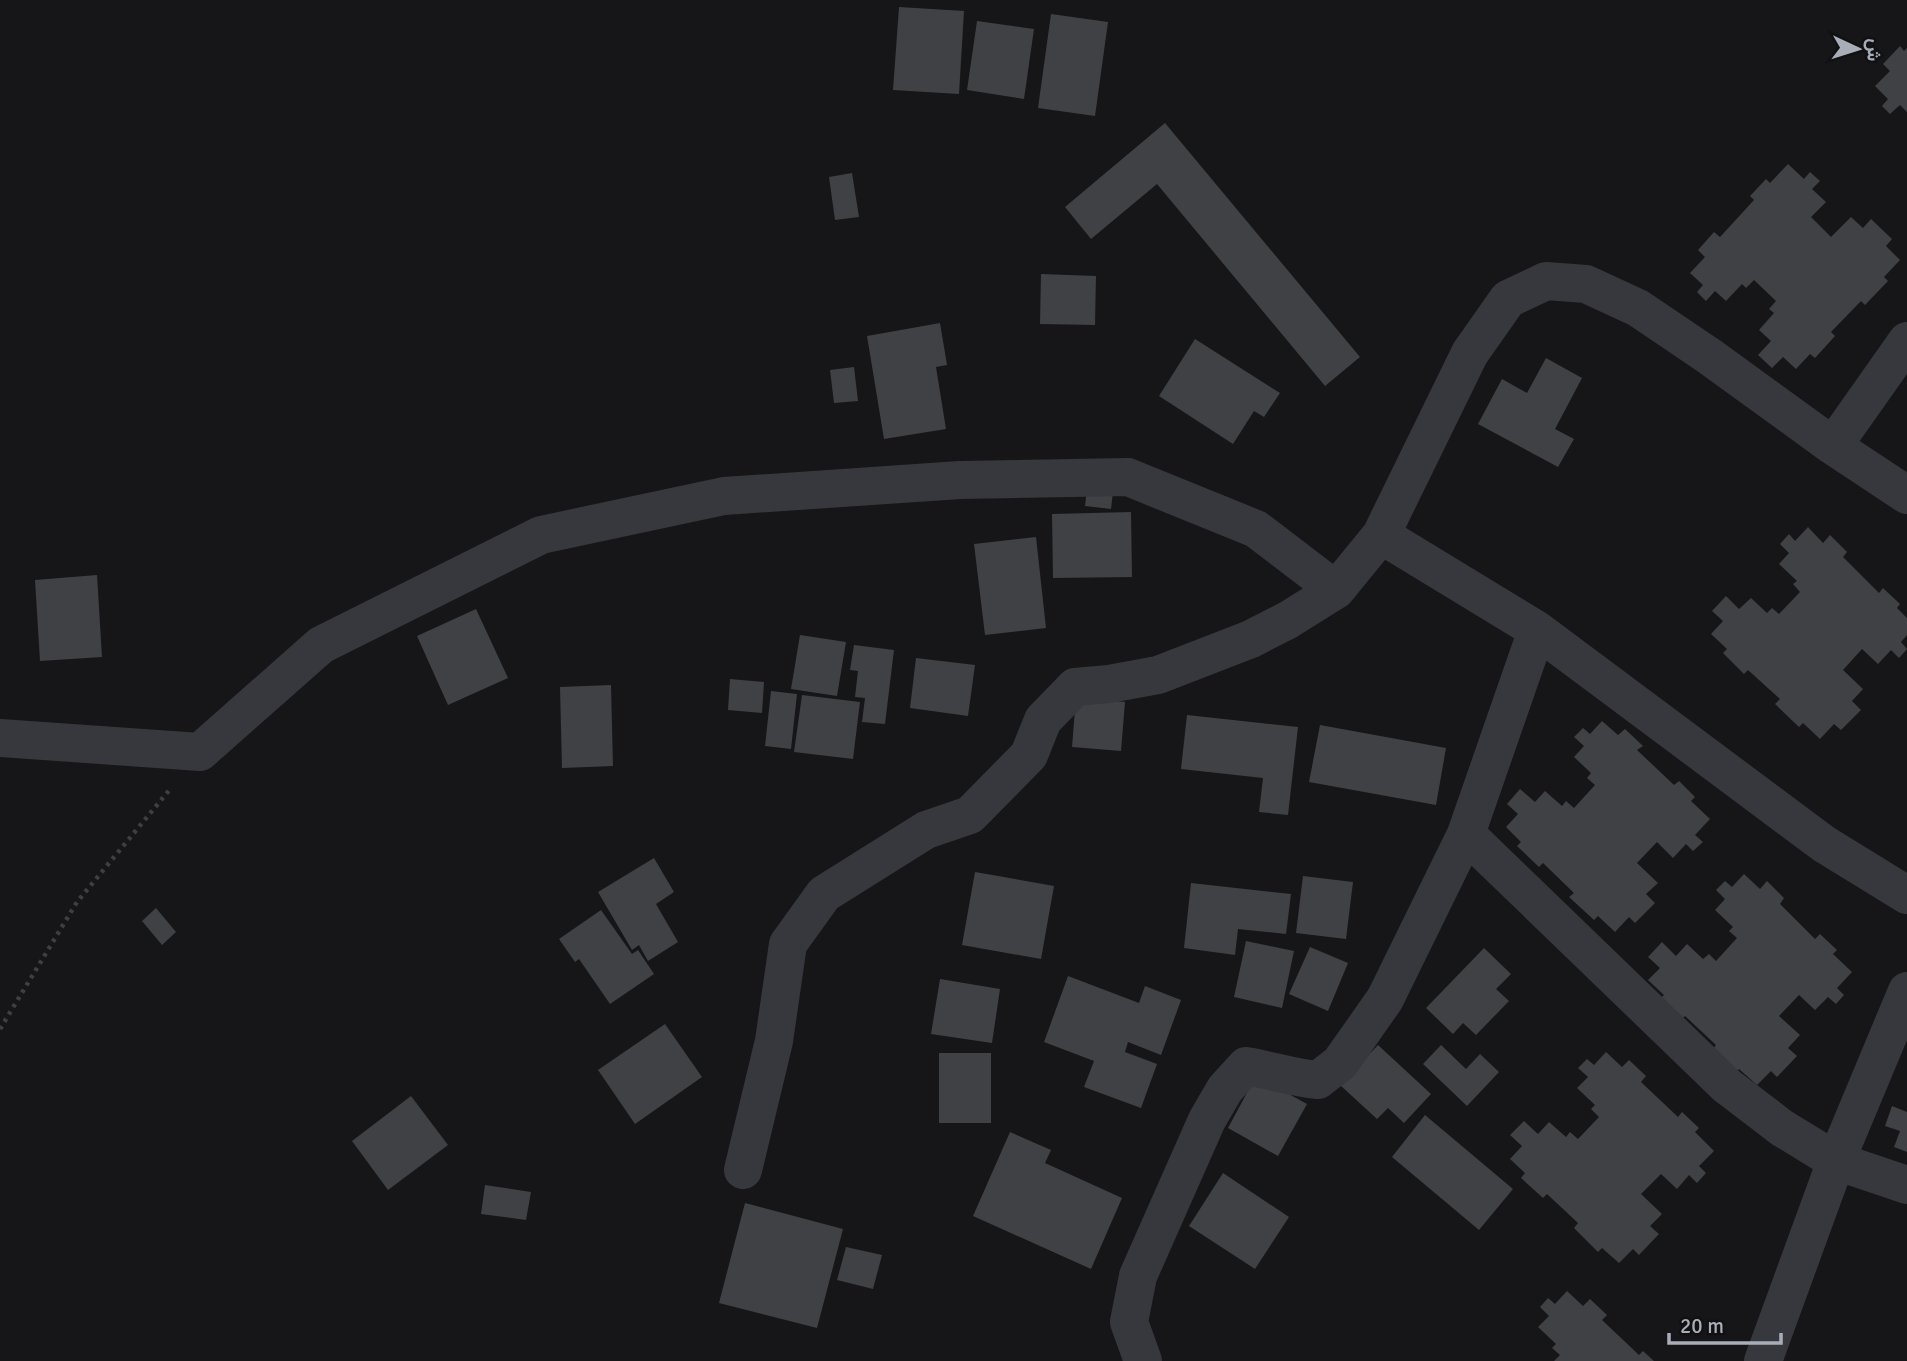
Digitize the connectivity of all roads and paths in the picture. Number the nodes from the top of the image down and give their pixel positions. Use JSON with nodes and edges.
{"nodes":[{"id":1,"x":1907,"y":341,"type":"edge"},
{"id":2,"x":1833,"y":446,"type":"junction"},
{"id":3,"x":1907,"y":495,"type":"edge"},
{"id":4,"x":1381,"y":535,"type":"junction"},
{"id":5,"x":1336,"y":590,"type":"junction"},
{"id":6,"x":1537,"y":630,"type":"junction"},
{"id":7,"x":0,"y":737,"type":"edge"},
{"id":8,"x":200,"y":752,"type":"junction"},
{"id":9,"x":1465,"y":834,"type":"junction"},
{"id":10,"x":1907,"y":895,"type":"edge"},
{"id":11,"x":1907,"y":991,"type":"edge"},
{"id":12,"x":0,"y":1029,"type":"edge"},
{"id":13,"x":1836,"y":1161,"type":"junction"},
{"id":14,"x":743,"y":1170,"type":"dead end"},
{"id":15,"x":1907,"y":1185,"type":"edge"},
{"id":16,"x":1143,"y":1361,"type":"edge"},
{"id":17,"x":1763,"y":1361,"type":"edge"}],
"edges":[{"from":1,"to":2,"type":"street"},
{"from":2,"to":3,"type":"street"},
{"from":2,"to":4,"type":"street"},
{"from":4,"to":5,"type":"street"},
{"from":4,"to":6,"type":"street"},
{"from":5,"to":8,"type":"street"},
{"from":5,"to":14,"type":"street"},
{"from":6,"to":9,"type":"street"},
{"from":6,"to":10,"type":"street"},
{"from":7,"to":8,"type":"street"},
{"from":8,"to":12,"type":"path"},
{"from":9,"to":13,"type":"street"},
{"from":9,"to":16,"type":"street"},
{"from":11,"to":13,"type":"street"},
{"from":13,"to":15,"type":"street"},
{"from":13,"to":17,"type":"street"}]}
